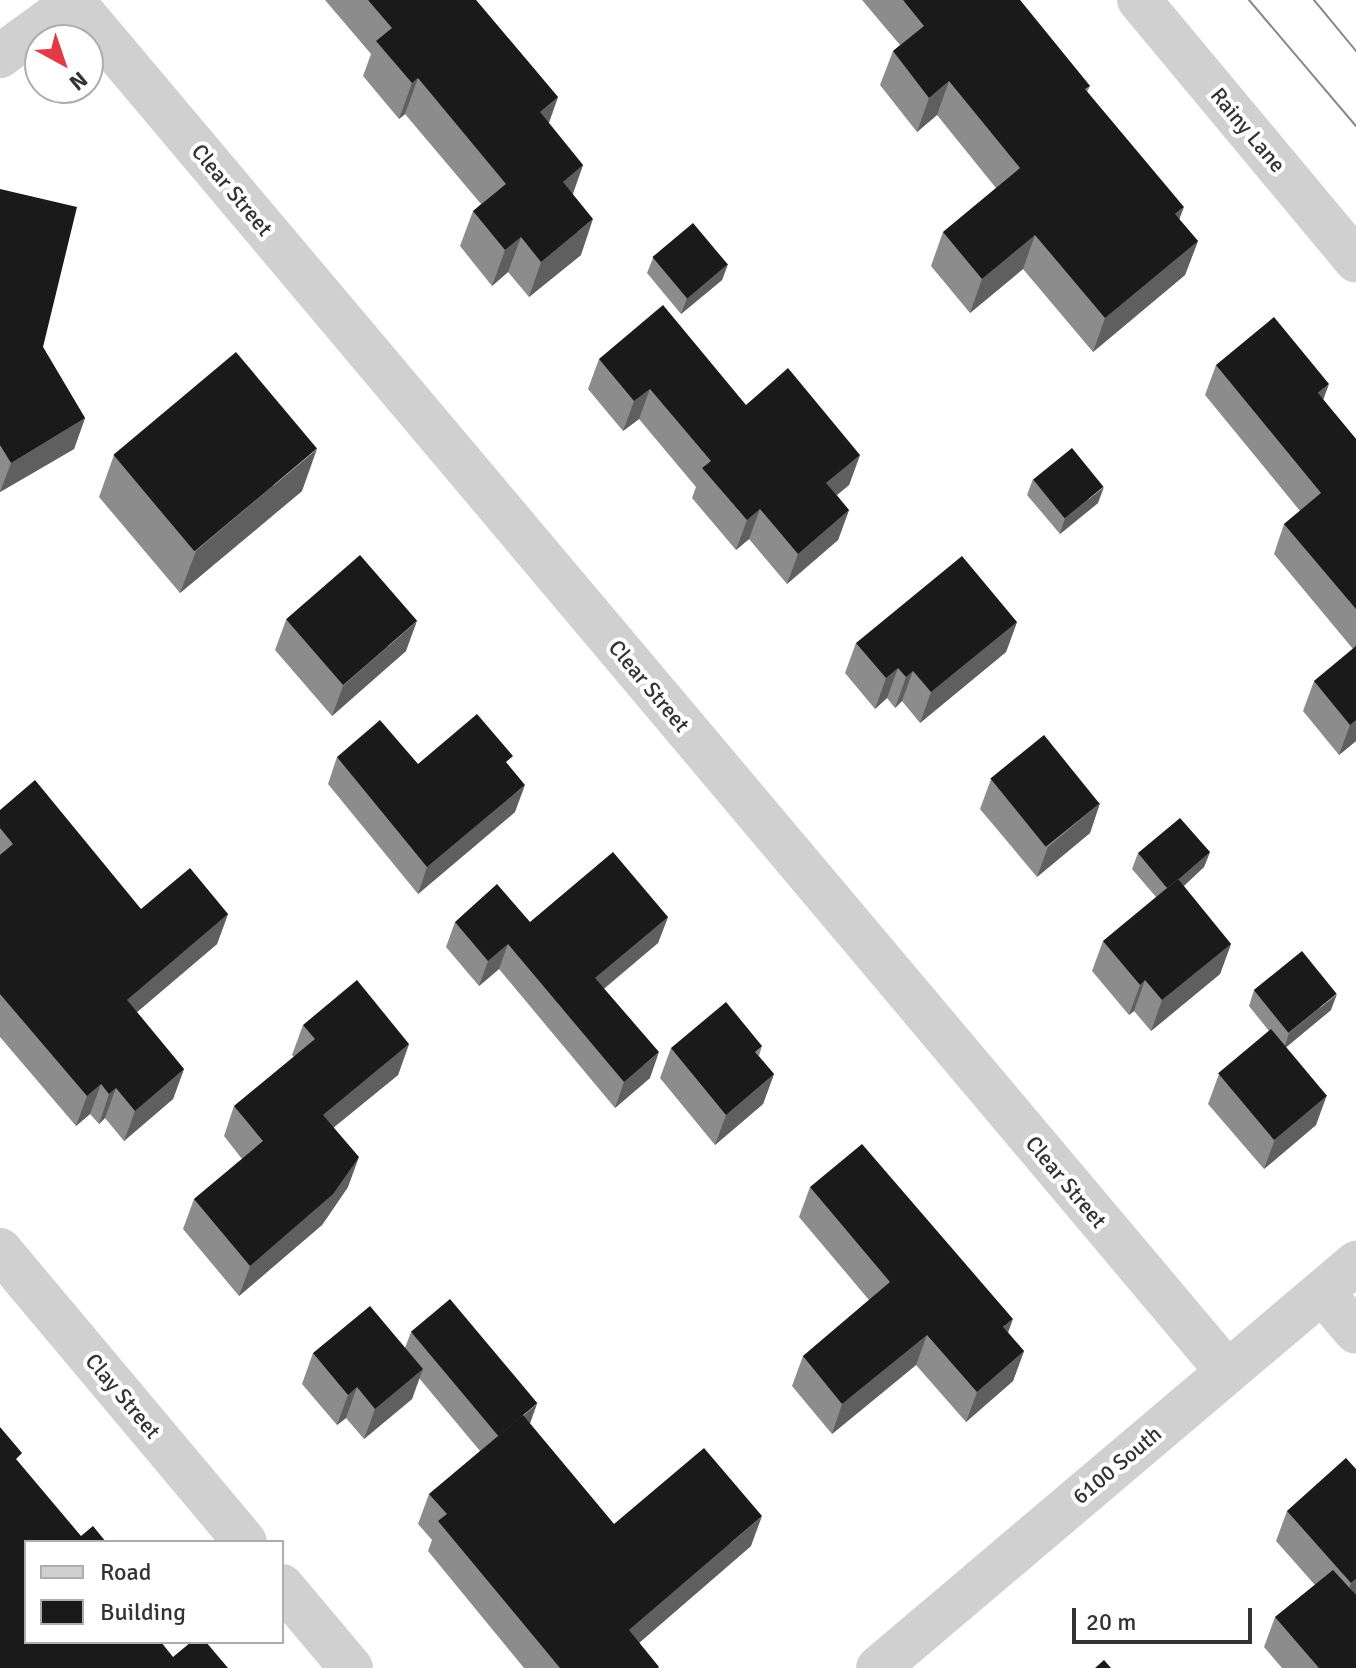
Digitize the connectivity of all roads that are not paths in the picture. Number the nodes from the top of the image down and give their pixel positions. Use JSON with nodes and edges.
{"nodes":[{"id":1,"x":1139,"y":0,"type":"edge"},
{"id":2,"x":73,"y":1,"type":"edge"},
{"id":3,"x":0,"y":56,"type":"edge"},
{"id":4,"x":1356,"y":260,"type":"edge"},
{"id":5,"x":0,"y":1250,"type":"edge"},
{"id":6,"x":1356,"y":1263,"type":"edge"},
{"id":7,"x":1322,"y":1292,"type":"junction"},
{"id":8,"x":1356,"y":1332,"type":"edge"},
{"id":9,"x":1227,"y":1371,"type":"junction"},
{"id":10,"x":243,"y":1540,"type":"edge"},
{"id":11,"x":284,"y":1588,"type":"edge"},
{"id":12,"x":351,"y":1668,"type":"edge"},
{"id":13,"x":878,"y":1668,"type":"edge"}],
"edges":[{"from":1,"to":4,"type":"street","name":"Rainy Lane"},
{"from":2,"to":3,"type":"street"},
{"from":2,"to":9,"type":"street","name":"Clear Street"},
{"from":5,"to":10,"type":"street","name":"Clay Street"},
{"from":6,"to":7,"type":"street","name":"6100 South"},
{"from":7,"to":8,"type":"street"},
{"from":7,"to":9,"type":"street","name":"6100 South"},
{"from":9,"to":13,"type":"street","name":"6100 South"},
{"from":11,"to":12,"type":"street"}]}
